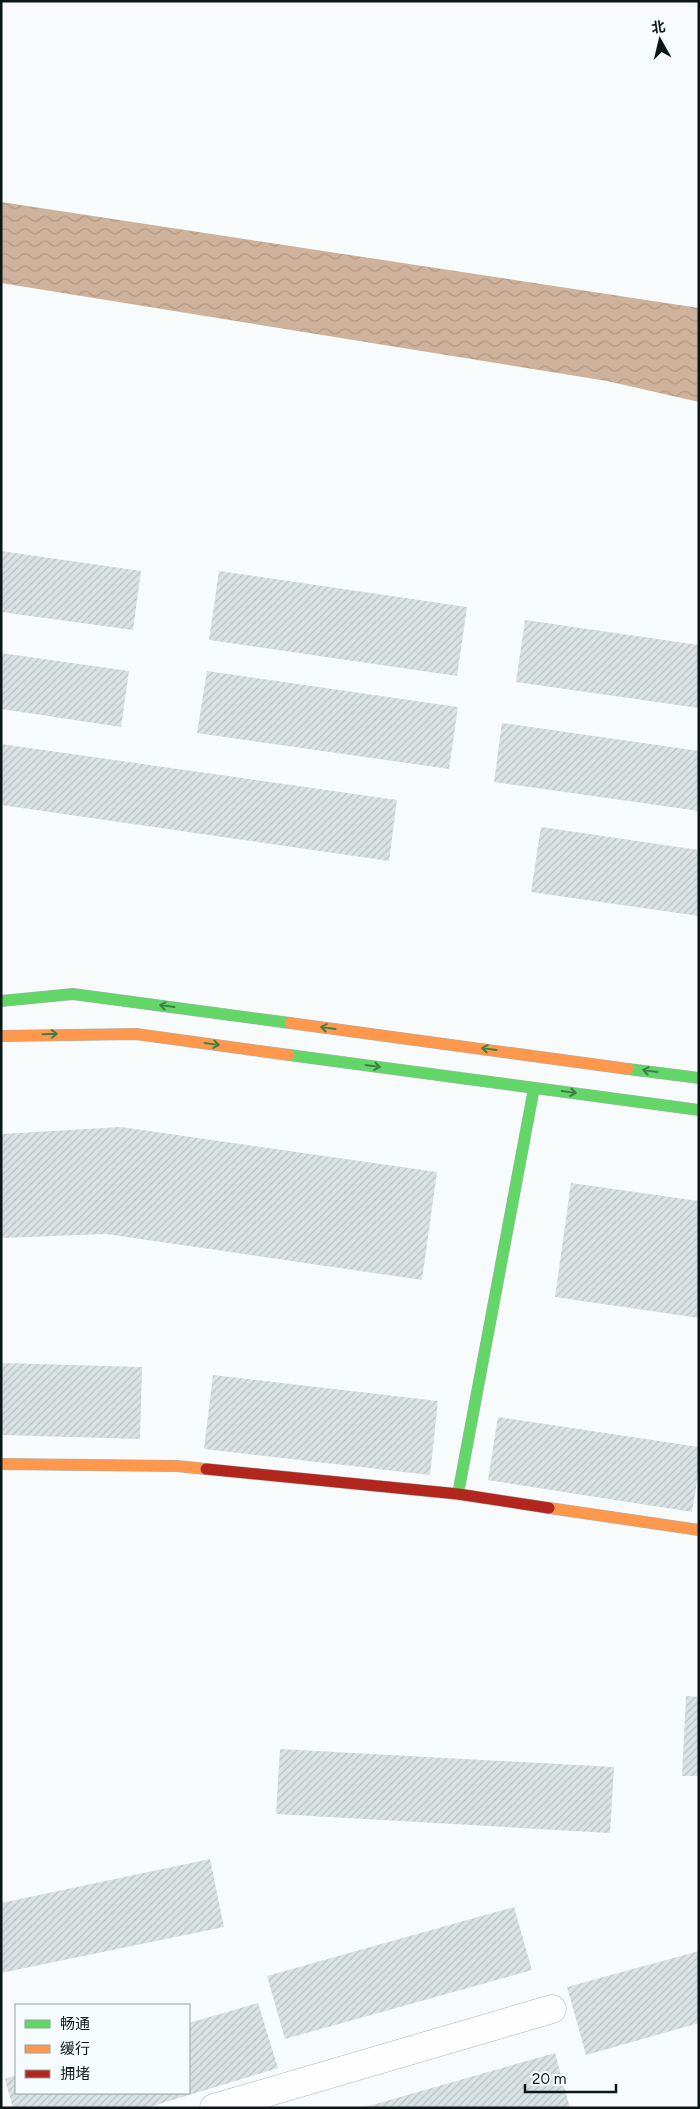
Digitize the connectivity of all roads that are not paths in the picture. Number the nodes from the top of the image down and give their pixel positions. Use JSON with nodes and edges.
{"nodes":[{"id":1,"x":1,"y":1001,"type":"edge"},
{"id":2,"x":1,"y":1036,"type":"edge"},
{"id":3,"x":699,"y":1078,"type":"edge"},
{"id":4,"x":534,"y":1088,"type":"junction"},
{"id":5,"x":699,"y":1110,"type":"edge"},
{"id":6,"x":1,"y":1464,"type":"edge"},
{"id":7,"x":458,"y":1494,"type":"junction"},
{"id":8,"x":699,"y":1530,"type":"edge"},
{"id":9,"x":552,"y":2009,"type":"dead end"},
{"id":10,"x":214,"y":2108,"type":"edge"}],
"edges":[{"from":3,"to":1,"type":"main road","one_way":true},
{"from":2,"to":4,"type":"main road","one_way":true},
{"from":4,"to":5,"type":"main road","one_way":true},
{"from":4,"to":7,"type":"main road"},
{"from":6,"to":7,"type":"main road"},
{"from":7,"to":8,"type":"main road"},
{"from":9,"to":10,"type":"street"}]}
